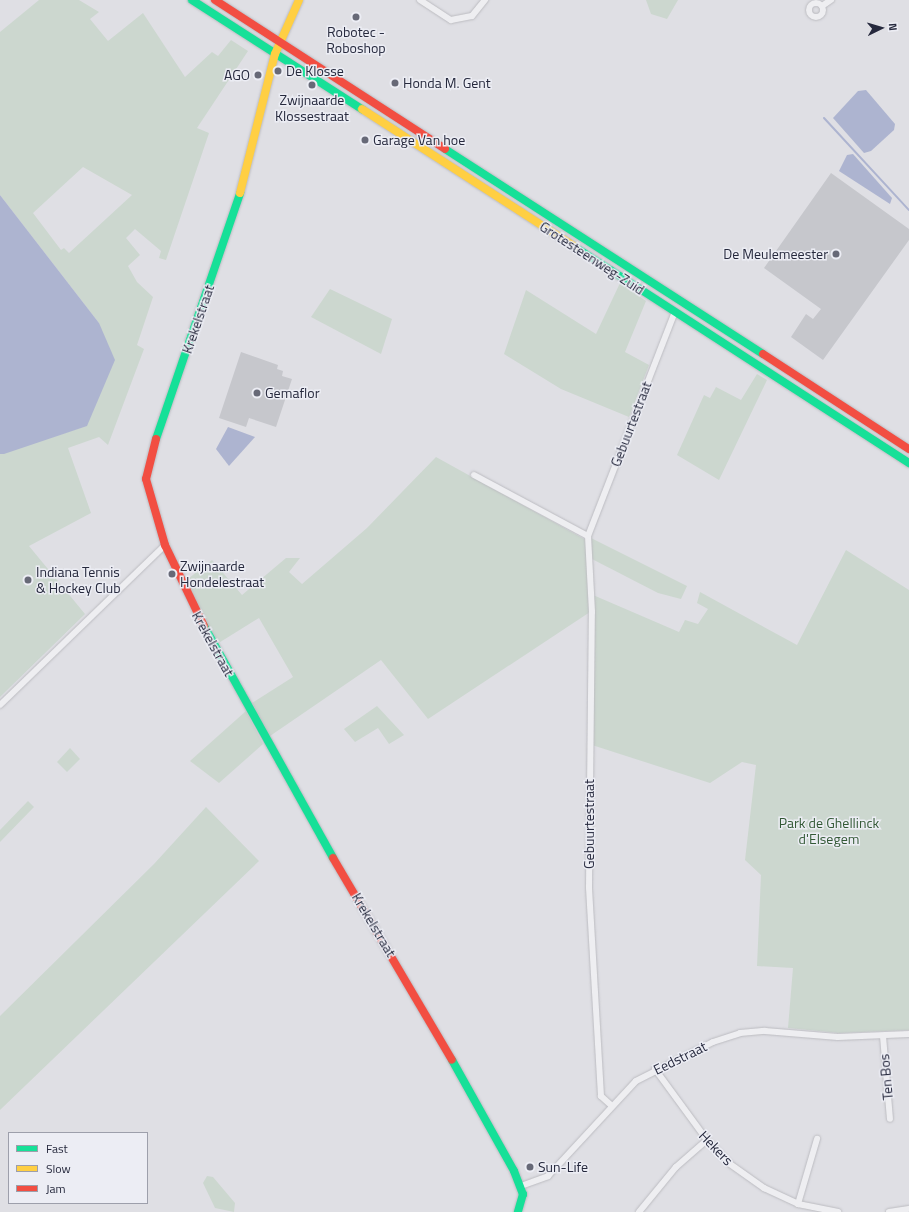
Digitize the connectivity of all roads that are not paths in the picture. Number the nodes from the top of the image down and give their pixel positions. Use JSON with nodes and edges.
{"nodes":[{"id":1,"x":192,"y":0,"type":"edge"},
{"id":2,"x":215,"y":0,"type":"edge"},
{"id":3,"x":299,"y":0,"type":"edge"},
{"id":4,"x":420,"y":0,"type":"edge"},
{"id":5,"x":485,"y":0,"type":"edge"},
{"id":6,"x":831,"y":0,"type":"edge"},
{"id":7,"x":822,"y":6,"type":"dead end"},
{"id":8,"x":280,"y":44,"type":"junction"},
{"id":9,"x":275,"y":54,"type":"junction"},
{"id":10,"x":675,"y":312,"type":"junction"},
{"id":11,"x":909,"y":448,"type":"edge"},
{"id":12,"x":909,"y":463,"type":"edge"},
{"id":13,"x":474,"y":475,"type":"dead end"},
{"id":14,"x":588,"y":536,"type":"junction"},
{"id":15,"x":165,"y":545,"type":"junction"},
{"id":16,"x":0,"y":705,"type":"edge"},
{"id":17,"x":909,"y":1034,"type":"edge"},
{"id":18,"x":883,"y":1036,"type":"junction"},
{"id":19,"x":655,"y":1069,"type":"junction"},
{"id":20,"x":612,"y":1106,"type":"junction"},
{"id":21,"x":890,"y":1119,"type":"dead end"},
{"id":22,"x":818,"y":1139,"type":"dead end"},
{"id":23,"x":707,"y":1140,"type":"junction"},
{"id":24,"x":521,"y":1186,"type":"junction"},
{"id":25,"x":798,"y":1204,"type":"junction"},
{"id":26,"x":909,"y":1209,"type":"edge"},
{"id":27,"x":518,"y":1212,"type":"edge"},
{"id":28,"x":640,"y":1212,"type":"edge"},
{"id":29,"x":838,"y":1212,"type":"edge"},
{"id":30,"x":889,"y":1212,"type":"edge"}],
"edges":[{"from":1,"to":9,"type":"main road","name":"Grotesteenweg-Zuid"},
{"from":2,"to":8,"type":"main road","name":"Grotesteenweg-Zuid"},
{"from":3,"to":8,"type":"main road","name":"Krekelstraat"},
{"from":4,"to":5,"type":"street"},
{"from":6,"to":7,"type":"street"},
{"from":8,"to":9,"type":"main road","name":"Krekelstraat"},
{"from":8,"to":11,"type":"main road","name":"Grotesteenweg-Zuid"},
{"from":9,"to":10,"type":"main road","name":"Grotesteenweg-Zuid"},
{"from":9,"to":15,"type":"main road","name":"Krekelstraat"},
{"from":10,"to":12,"type":"main road","name":"Grotesteenweg-Zuid"},
{"from":10,"to":14,"type":"street","name":"Gebuurtestraat"},
{"from":13,"to":14,"type":"street"},
{"from":14,"to":20,"type":"street","name":"Gebuurtestraat"},
{"from":15,"to":16,"type":"street"},
{"from":15,"to":24,"type":"main road","name":"Krekelstraat"},
{"from":17,"to":18,"type":"street","name":"Eedstraat"},
{"from":18,"to":19,"type":"street","name":"Eedstraat"},
{"from":18,"to":21,"type":"street","name":"Ten Bos"},
{"from":19,"to":20,"type":"street","name":"Eedstraat"},
{"from":19,"to":23,"type":"street","name":"Hekers"},
{"from":20,"to":24,"type":"street","name":"Eedstraat"},
{"from":22,"to":25,"type":"street"},
{"from":23,"to":25,"type":"street","name":"Hekers"},
{"from":23,"to":28,"type":"street"},
{"from":24,"to":27,"type":"main road"},
{"from":25,"to":29,"type":"street","name":"Hekers"},
{"from":26,"to":30,"type":"street"}]}
